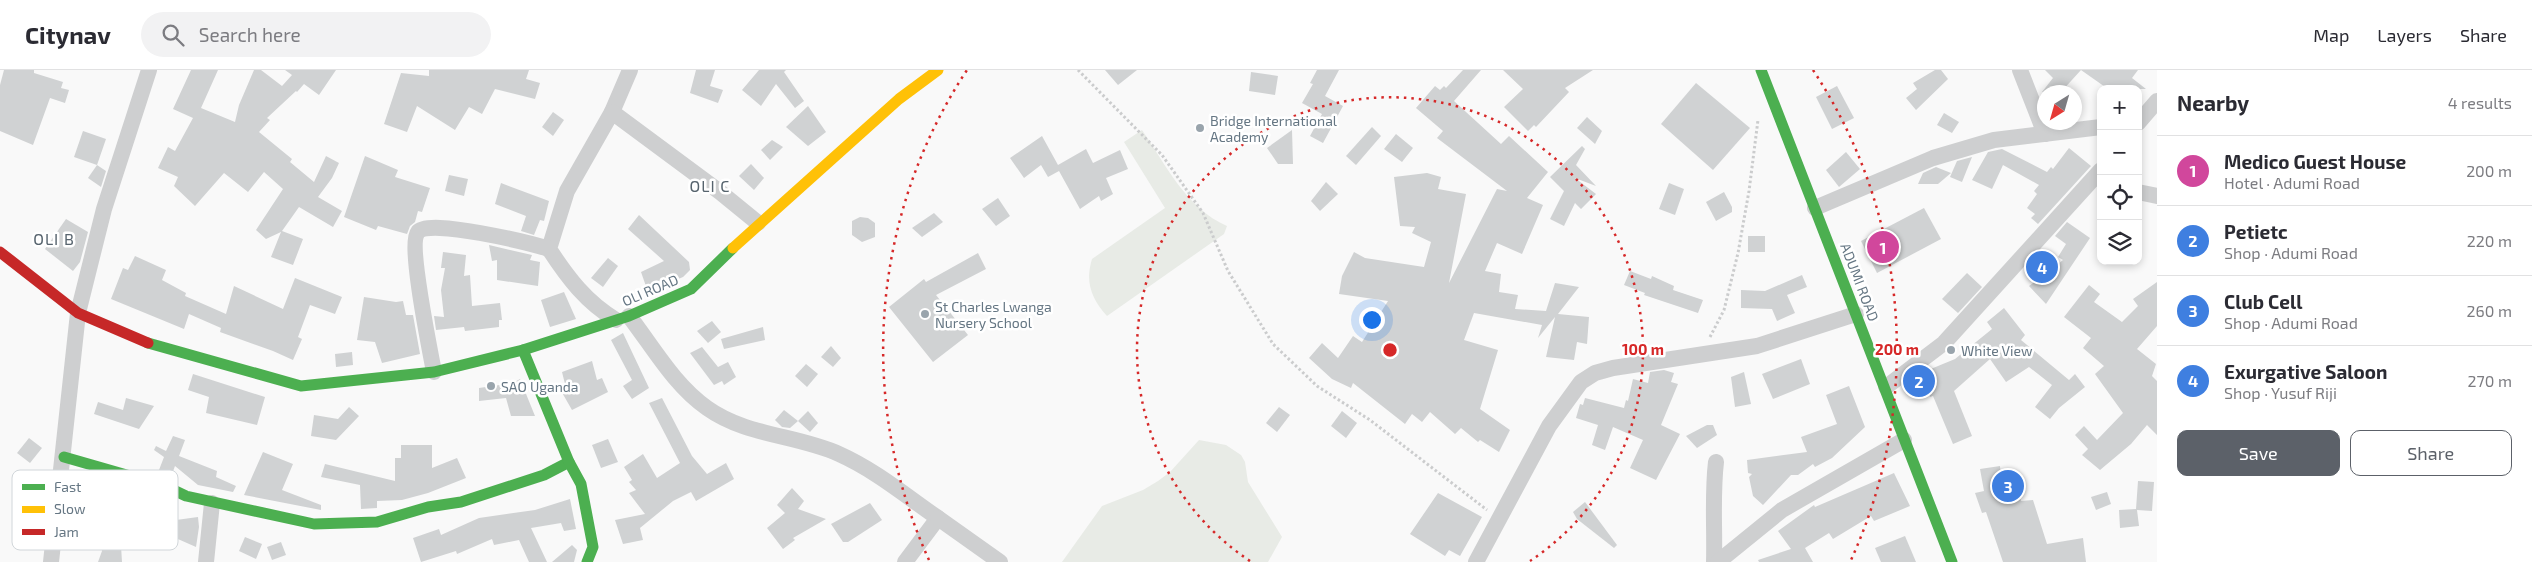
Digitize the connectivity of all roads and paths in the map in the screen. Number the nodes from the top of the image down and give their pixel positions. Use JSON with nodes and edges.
{"nodes":[{"id":1,"x":149,"y":70,"type":"edge"},
{"id":2,"x":630,"y":70,"type":"edge"},
{"id":3,"x":938,"y":70,"type":"edge"},
{"id":4,"x":1078,"y":70,"type":"edge"},
{"id":5,"x":1761,"y":70,"type":"edge"},
{"id":6,"x":2020,"y":70,"type":"edge"},
{"id":7,"x":2157,"y":101,"type":"edge"},
{"id":8,"x":1760,"y":111,"type":"dead end"},
{"id":9,"x":612,"y":112,"type":"junction"},
{"id":10,"x":2142,"y":118,"type":"edge"},
{"id":11,"x":2097,"y":128,"type":"edge"},
{"id":12,"x":2045,"y":134,"type":"junction"},
{"id":13,"x":2097,"y":178,"type":"edge"},
{"id":14,"x":2142,"y":193,"type":"edge"},
{"id":15,"x":2157,"y":196,"type":"edge"},
{"id":16,"x":1815,"y":208,"type":"junction"},
{"id":17,"x":758,"y":223,"type":"junction"},
{"id":18,"x":548,"y":249,"type":"junction"},
{"id":19,"x":0,"y":252,"type":"edge"},
{"id":20,"x":78,"y":313,"type":"junction"},
{"id":21,"x":1856,"y":314,"type":"junction"},
{"id":22,"x":622,"y":318,"type":"junction"},
{"id":23,"x":523,"y":350,"type":"junction"},
{"id":24,"x":1701,"y":355,"type":"junction"},
{"id":25,"x":434,"y":372,"type":"junction"},
{"id":26,"x":1886,"y":387,"type":"junction"},
{"id":27,"x":1904,"y":440,"type":"junction"},
{"id":28,"x":64,"y":457,"type":"junction"},
{"id":29,"x":569,"y":462,"type":"junction"},
{"id":30,"x":1716,"y":462,"type":"dead end"},
{"id":31,"x":62,"y":470,"type":"edge"},
{"id":32,"x":114,"y":470,"type":"edge"},
{"id":33,"x":178,"y":492,"type":"edge"},
{"id":34,"x":212,"y":503,"type":"junction"},
{"id":35,"x":938,"y":518,"type":"junction"},
{"id":36,"x":1499,"y":520,"type":"junction"},
{"id":37,"x":206,"y":562,"type":"edge"},
{"id":38,"x":588,"y":562,"type":"edge"},
{"id":39,"x":905,"y":562,"type":"edge"},
{"id":40,"x":1000,"y":562,"type":"edge"},
{"id":41,"x":1476,"y":562,"type":"edge"},
{"id":42,"x":1714,"y":562,"type":"edge"},
{"id":43,"x":1718,"y":562,"type":"edge"},
{"id":44,"x":1952,"y":562,"type":"edge"}],
"edges":[{"from":1,"to":20,"type":"street"},
{"from":2,"to":9,"type":"street"},
{"from":3,"to":17,"type":"street","name":"OLI ROAD"},
{"from":4,"to":36,"type":"path"},
{"from":5,"to":16,"type":"street","name":"ADUMI ROAD"},
{"from":6,"to":12,"type":"street"},
{"from":7,"to":10,"type":"street"},
{"from":8,"to":24,"type":"path"},
{"from":9,"to":17,"type":"street"},
{"from":9,"to":18,"type":"street"},
{"from":11,"to":12,"type":"street"},
{"from":12,"to":16,"type":"street"},
{"from":13,"to":26,"type":"street"},
{"from":14,"to":15,"type":"street"},
{"from":16,"to":21,"type":"street","name":"ADUMI ROAD"},
{"from":17,"to":22,"type":"street","name":"OLI ROAD"},
{"from":18,"to":22,"type":"street"},
{"from":18,"to":25,"type":"street"},
{"from":19,"to":20,"type":"street","name":"OLI ROAD"},
{"from":20,"to":25,"type":"street","name":"OLI ROAD"},
{"from":20,"to":28,"type":"street"},
{"from":21,"to":24,"type":"street"},
{"from":21,"to":26,"type":"street","name":"ADUMI ROAD"},
{"from":22,"to":23,"type":"street","name":"OLI ROAD"},
{"from":22,"to":35,"type":"street"},
{"from":23,"to":25,"type":"street","name":"OLI ROAD"},
{"from":23,"to":29,"type":"street"},
{"from":24,"to":36,"type":"street"},
{"from":26,"to":27,"type":"street","name":"ADUMI ROAD"},
{"from":27,"to":43,"type":"street"},
{"from":27,"to":44,"type":"street","name":"ADUMI ROAD"},
{"from":28,"to":31,"type":"street"},
{"from":28,"to":32,"type":"street"},
{"from":29,"to":34,"type":"street"},
{"from":29,"to":38,"type":"street"},
{"from":30,"to":42,"type":"street"},
{"from":33,"to":34,"type":"street"},
{"from":34,"to":37,"type":"street"},
{"from":35,"to":39,"type":"street"},
{"from":35,"to":40,"type":"street"},
{"from":36,"to":41,"type":"street"}]}
